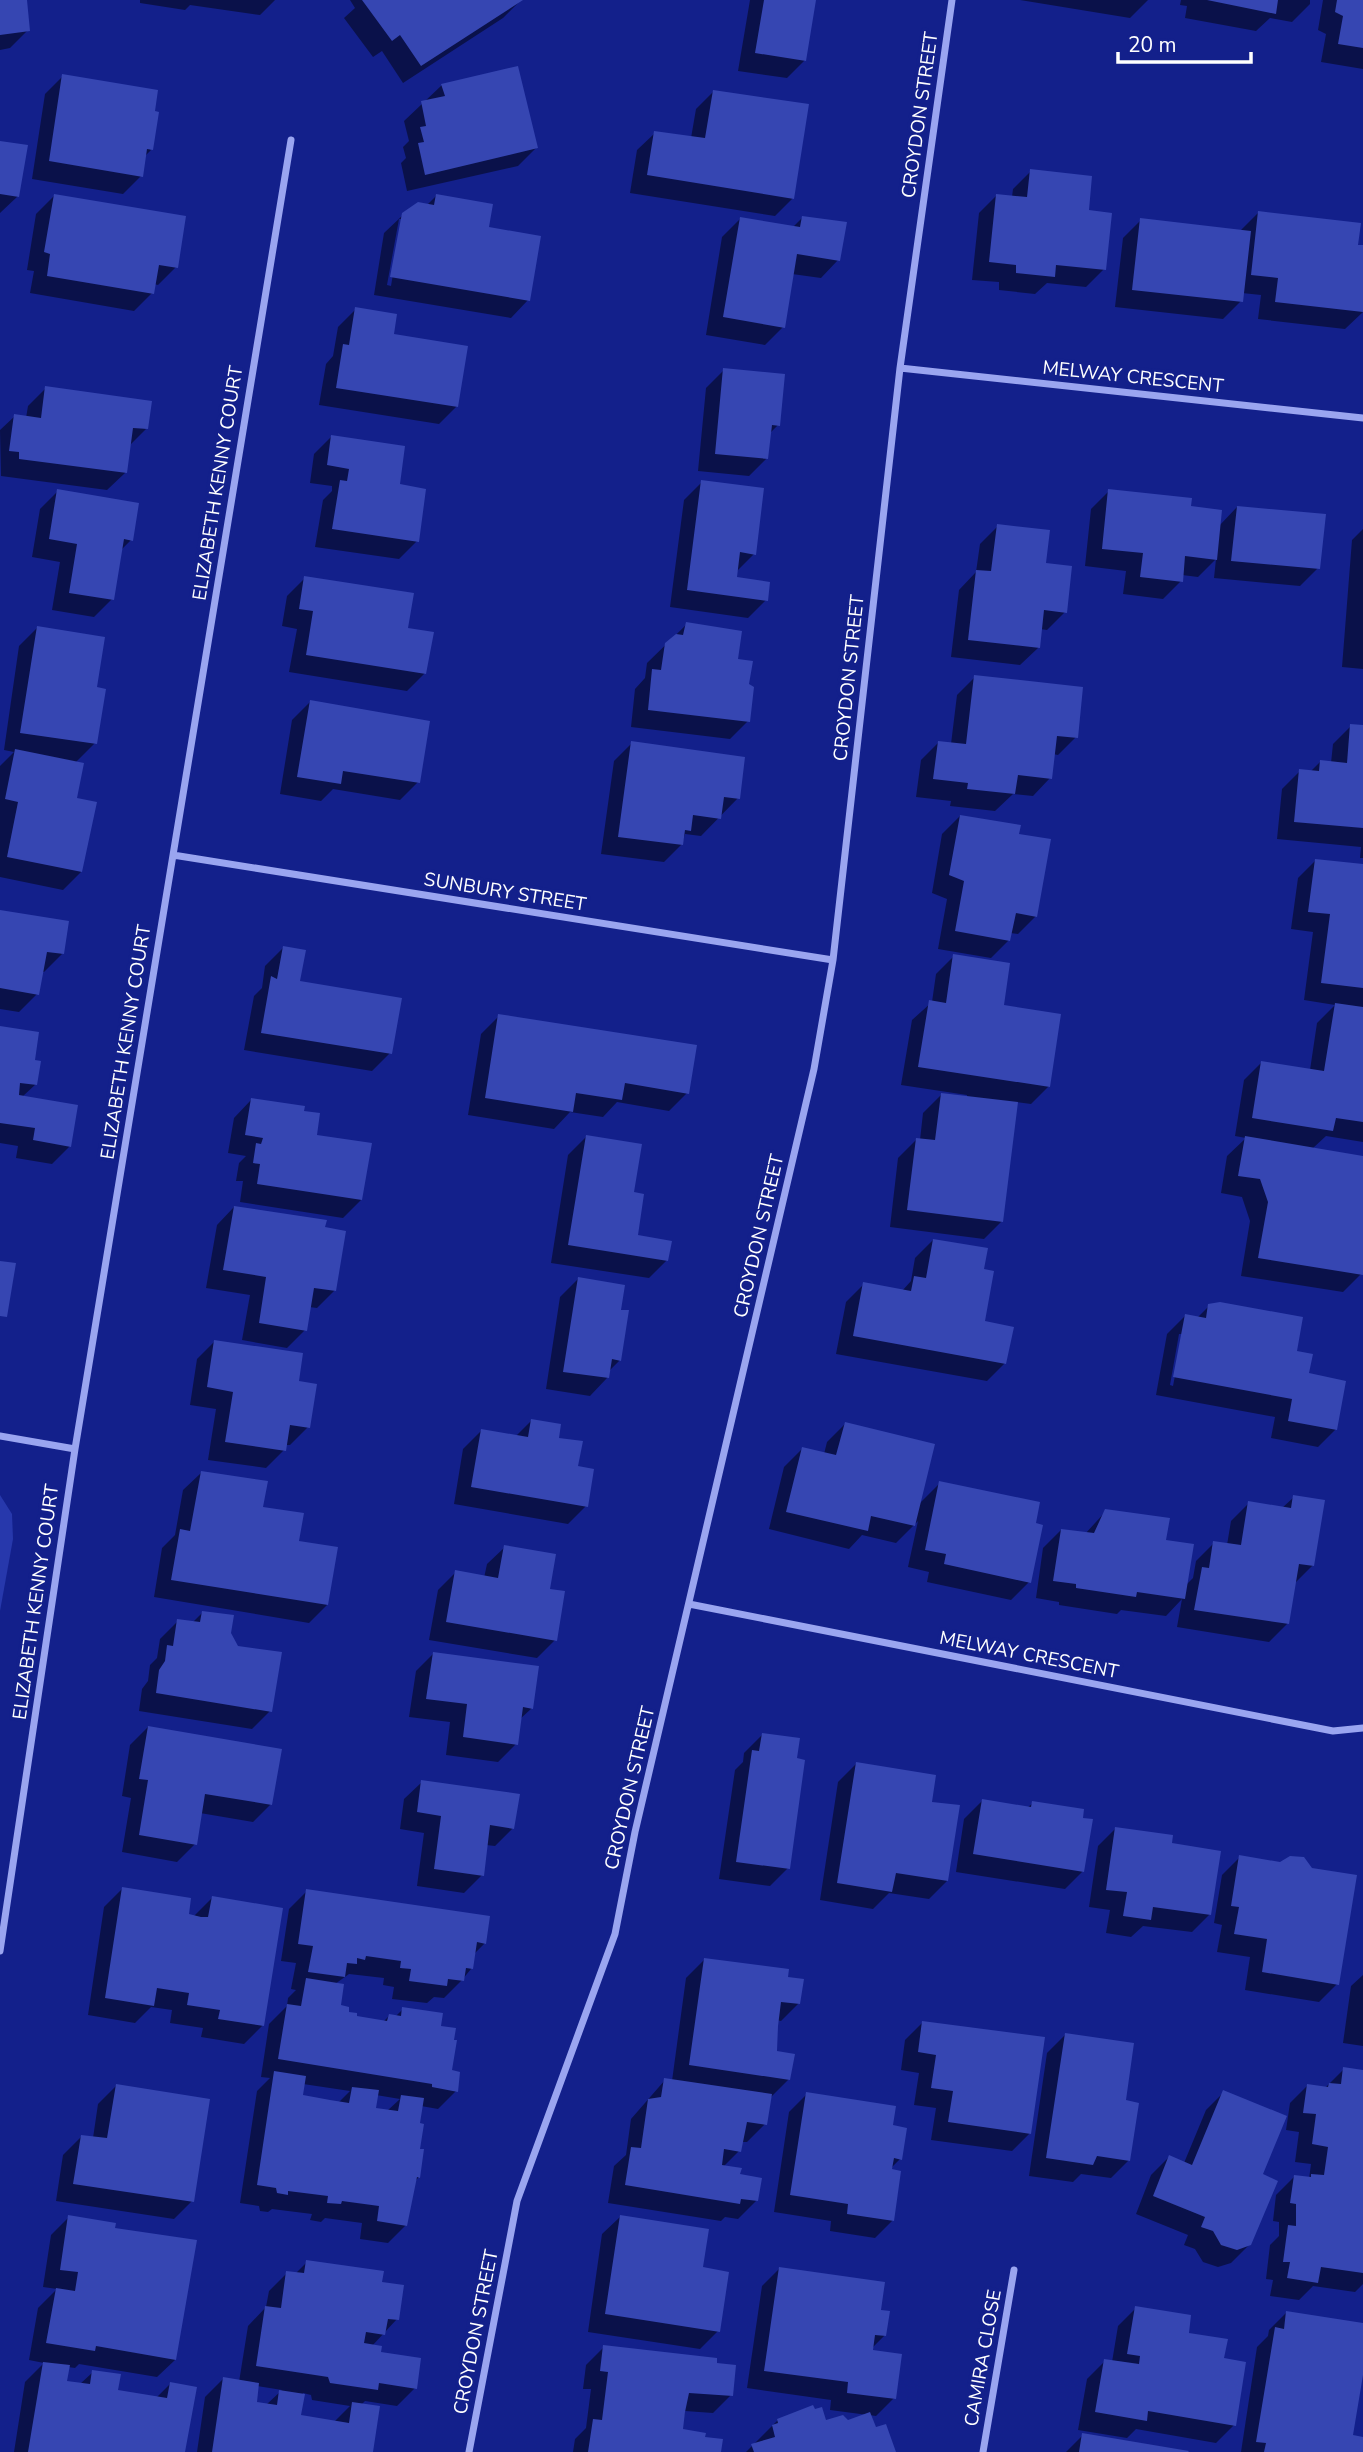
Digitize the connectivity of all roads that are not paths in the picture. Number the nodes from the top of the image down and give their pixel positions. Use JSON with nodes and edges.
{"nodes":[{"id":1,"x":952,"y":0,"type":"edge"},
{"id":2,"x":291,"y":140,"type":"dead end"},
{"id":3,"x":900,"y":368,"type":"junction"},
{"id":4,"x":1363,"y":418,"type":"edge"},
{"id":5,"x":173,"y":855,"type":"junction"},
{"id":6,"x":833,"y":960,"type":"junction"},
{"id":7,"x":0,"y":1436,"type":"edge"},
{"id":8,"x":75,"y":1449,"type":"junction"},
{"id":9,"x":689,"y":1604,"type":"junction"},
{"id":10,"x":1363,"y":1728,"type":"edge"},
{"id":11,"x":0,"y":1951,"type":"edge"},
{"id":12,"x":1014,"y":2270,"type":"dead end"},
{"id":13,"x":470,"y":2452,"type":"edge"},
{"id":14,"x":983,"y":2452,"type":"edge"}],
"edges":[{"from":1,"to":3,"type":"street","name":"CROYDON STREET"},
{"from":2,"to":5,"type":"street","name":"ELIZABETH KENNY COURT"},
{"from":3,"to":4,"type":"street","name":"MELWAY CRESCENT"},
{"from":3,"to":6,"type":"street","name":"CROYDON STREET"},
{"from":5,"to":6,"type":"street","name":"SUNBURY STREET"},
{"from":5,"to":8,"type":"street","name":"ELIZABETH KENNY COURT"},
{"from":6,"to":9,"type":"street","name":"CROYDON STREET"},
{"from":7,"to":8,"type":"street"},
{"from":8,"to":11,"type":"street","name":"ELIZABETH KENNY COURT"},
{"from":9,"to":10,"type":"street","name":"MELWAY CRESCENT"},
{"from":9,"to":13,"type":"street","name":"CROYDON STREET"},
{"from":12,"to":14,"type":"street","name":"CAMIRA CLOSE"}]}
